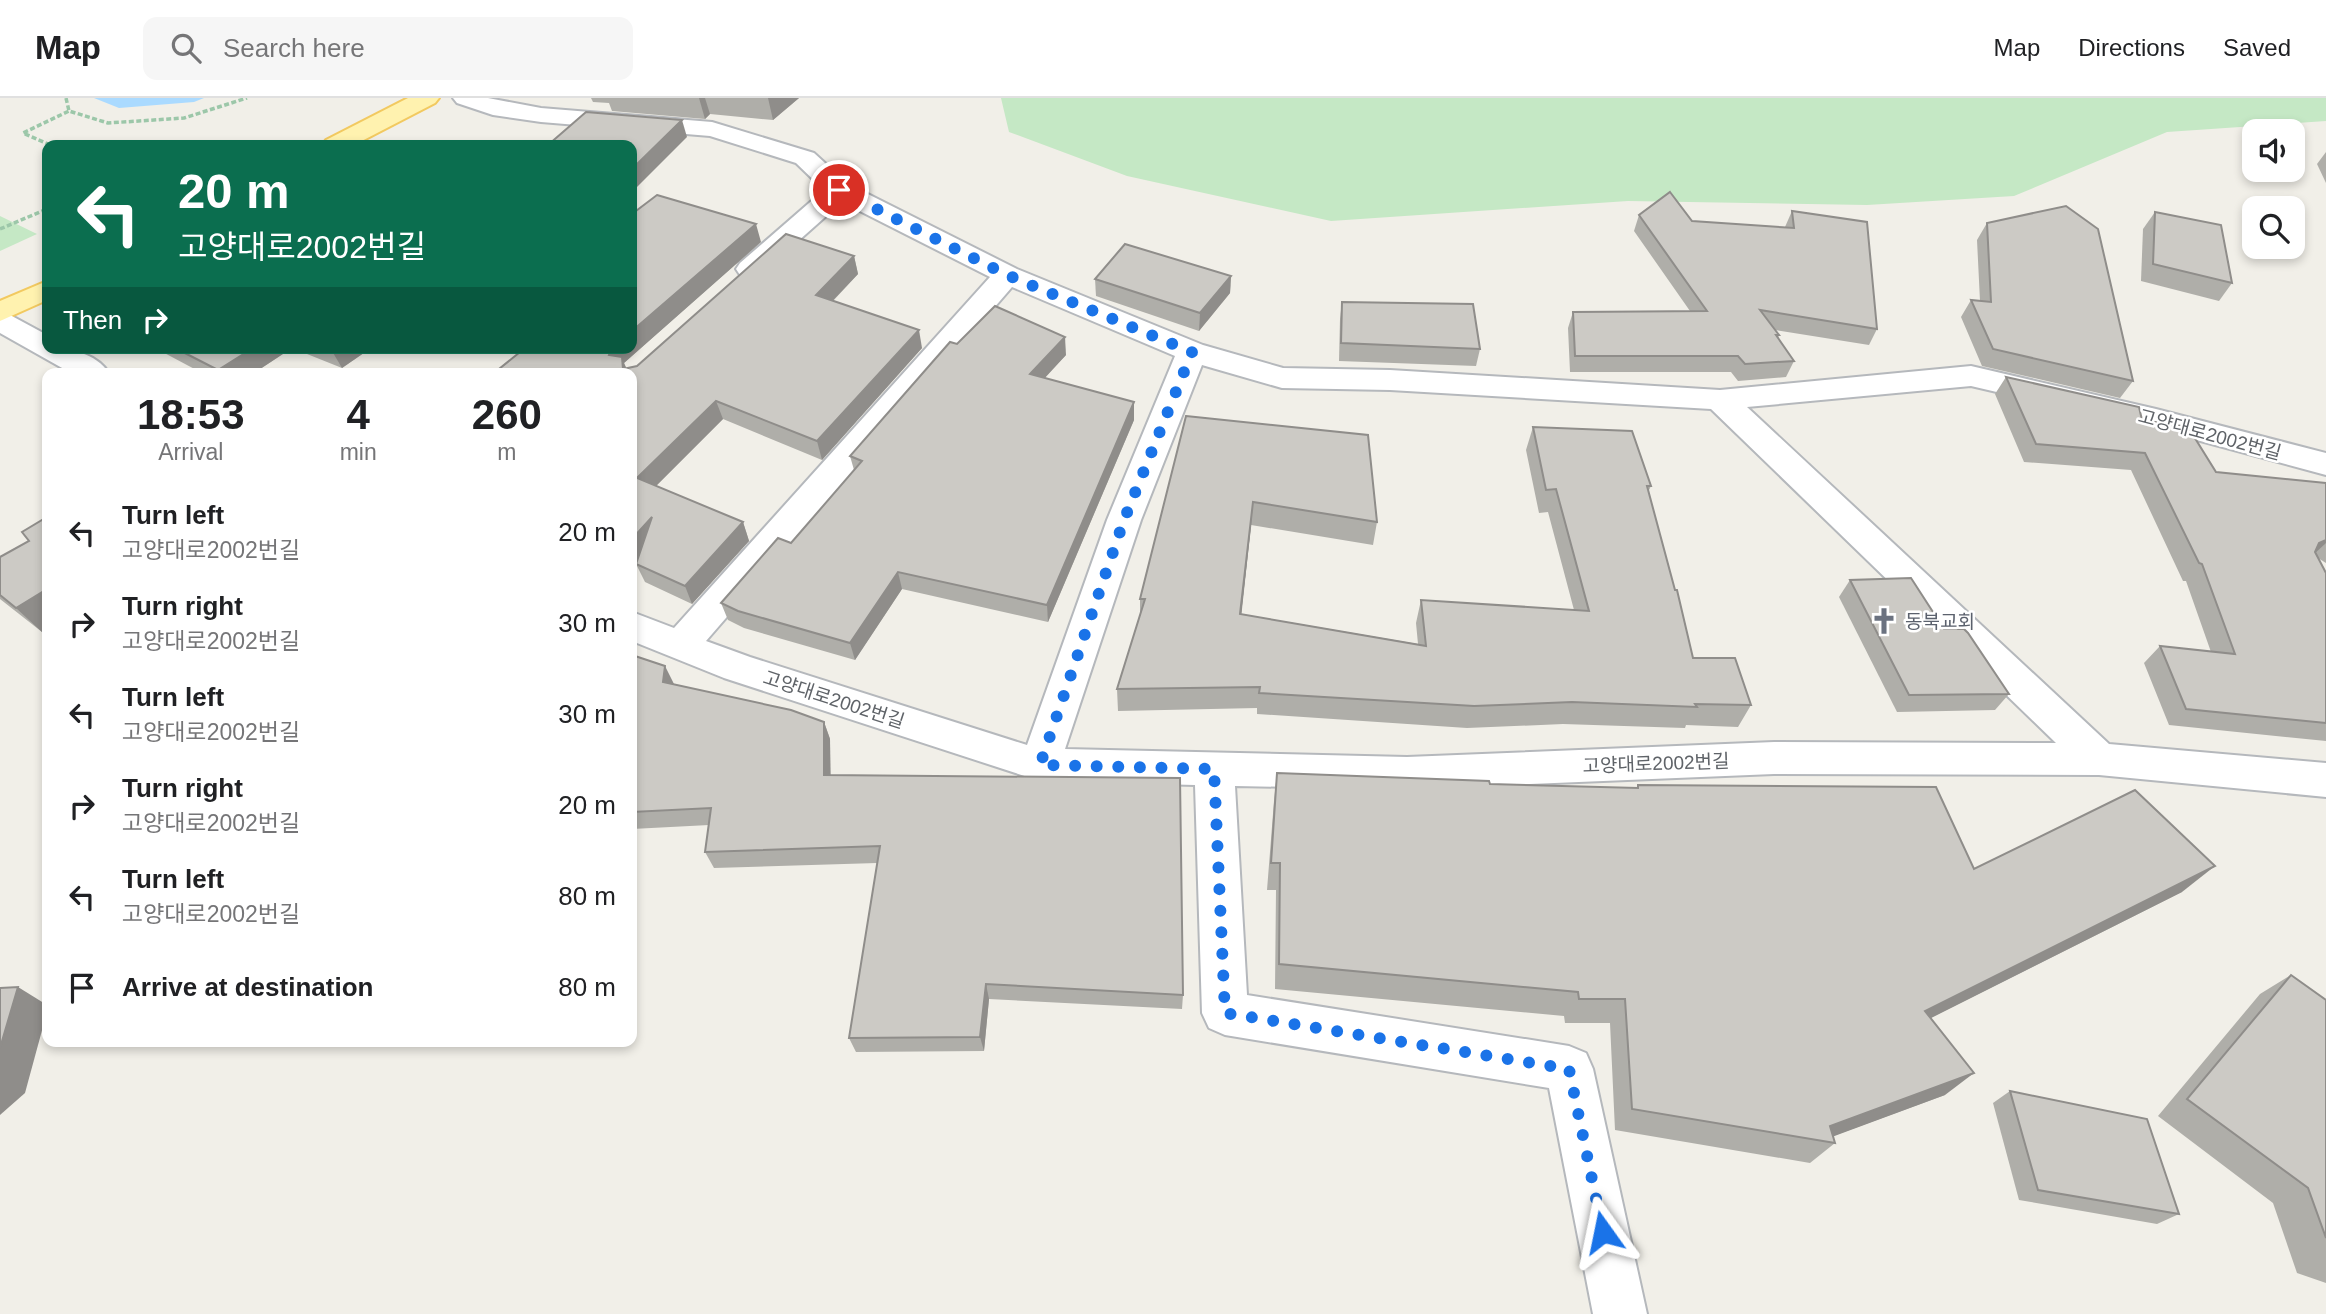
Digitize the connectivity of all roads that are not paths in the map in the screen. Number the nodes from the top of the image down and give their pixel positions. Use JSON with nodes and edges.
{"nodes":[{"id":1,"x":427,"y":98,"type":"edge"},
{"id":2,"x":465,"y":98,"type":"edge"},
{"id":3,"x":345,"y":140,"type":"edge"},
{"id":4,"x":839,"y":190,"type":"junction"},
{"id":5,"x":1007,"y":275,"type":"junction"},
{"id":6,"x":734,"y":283,"type":"edge"},
{"id":7,"x":42,"y":291,"type":"edge"},
{"id":8,"x":0,"y":312,"type":"edge"},
{"id":9,"x":0,"y":321,"type":"edge"},
{"id":10,"x":42,"y":345,"type":"edge"},
{"id":11,"x":1192,"y":352,"type":"junction"},
{"id":12,"x":59,"y":354,"type":"edge"},
{"id":13,"x":85,"y":368,"type":"edge"},
{"id":14,"x":1720,"y":400,"type":"junction"},
{"id":15,"x":2326,"y":464,"type":"edge"},
{"id":16,"x":637,"y":628,"type":"edge"},
{"id":17,"x":680,"y":646,"type":"junction"},
{"id":18,"x":2098,"y":759,"type":"junction"},
{"id":19,"x":1040,"y":765,"type":"junction"},
{"id":20,"x":1214,"y":769,"type":"junction"},
{"id":21,"x":2326,"y":780,"type":"edge"},
{"id":22,"x":1619,"y":1314,"type":"edge"}],
"edges":[{"from":1,"to":3,"type":"main road"},
{"from":2,"to":4,"type":"street","name":"고양대로2002번길"},
{"from":4,"to":5,"type":"street","name":"고양대로2002번길"},
{"from":4,"to":6,"type":"street"},
{"from":5,"to":11,"type":"street","name":"고양대로2002번길"},
{"from":5,"to":17,"type":"street"},
{"from":7,"to":8,"type":"main road"},
{"from":9,"to":10,"type":"street"},
{"from":11,"to":14,"type":"street","name":"고양대로2002번길"},
{"from":11,"to":19,"type":"street"},
{"from":12,"to":13,"type":"street"},
{"from":14,"to":15,"type":"street","name":"고양대로2002번길"},
{"from":14,"to":18,"type":"street"},
{"from":16,"to":17,"type":"street","name":"고양대로2002번길"},
{"from":17,"to":19,"type":"street","name":"고양대로2002번길"},
{"from":18,"to":20,"type":"street","name":"고양대로2002번길"},
{"from":18,"to":21,"type":"street","name":"고양대로2002번길"},
{"from":19,"to":20,"type":"street","name":"고양대로2002번길"},
{"from":20,"to":22,"type":"street"}]}
